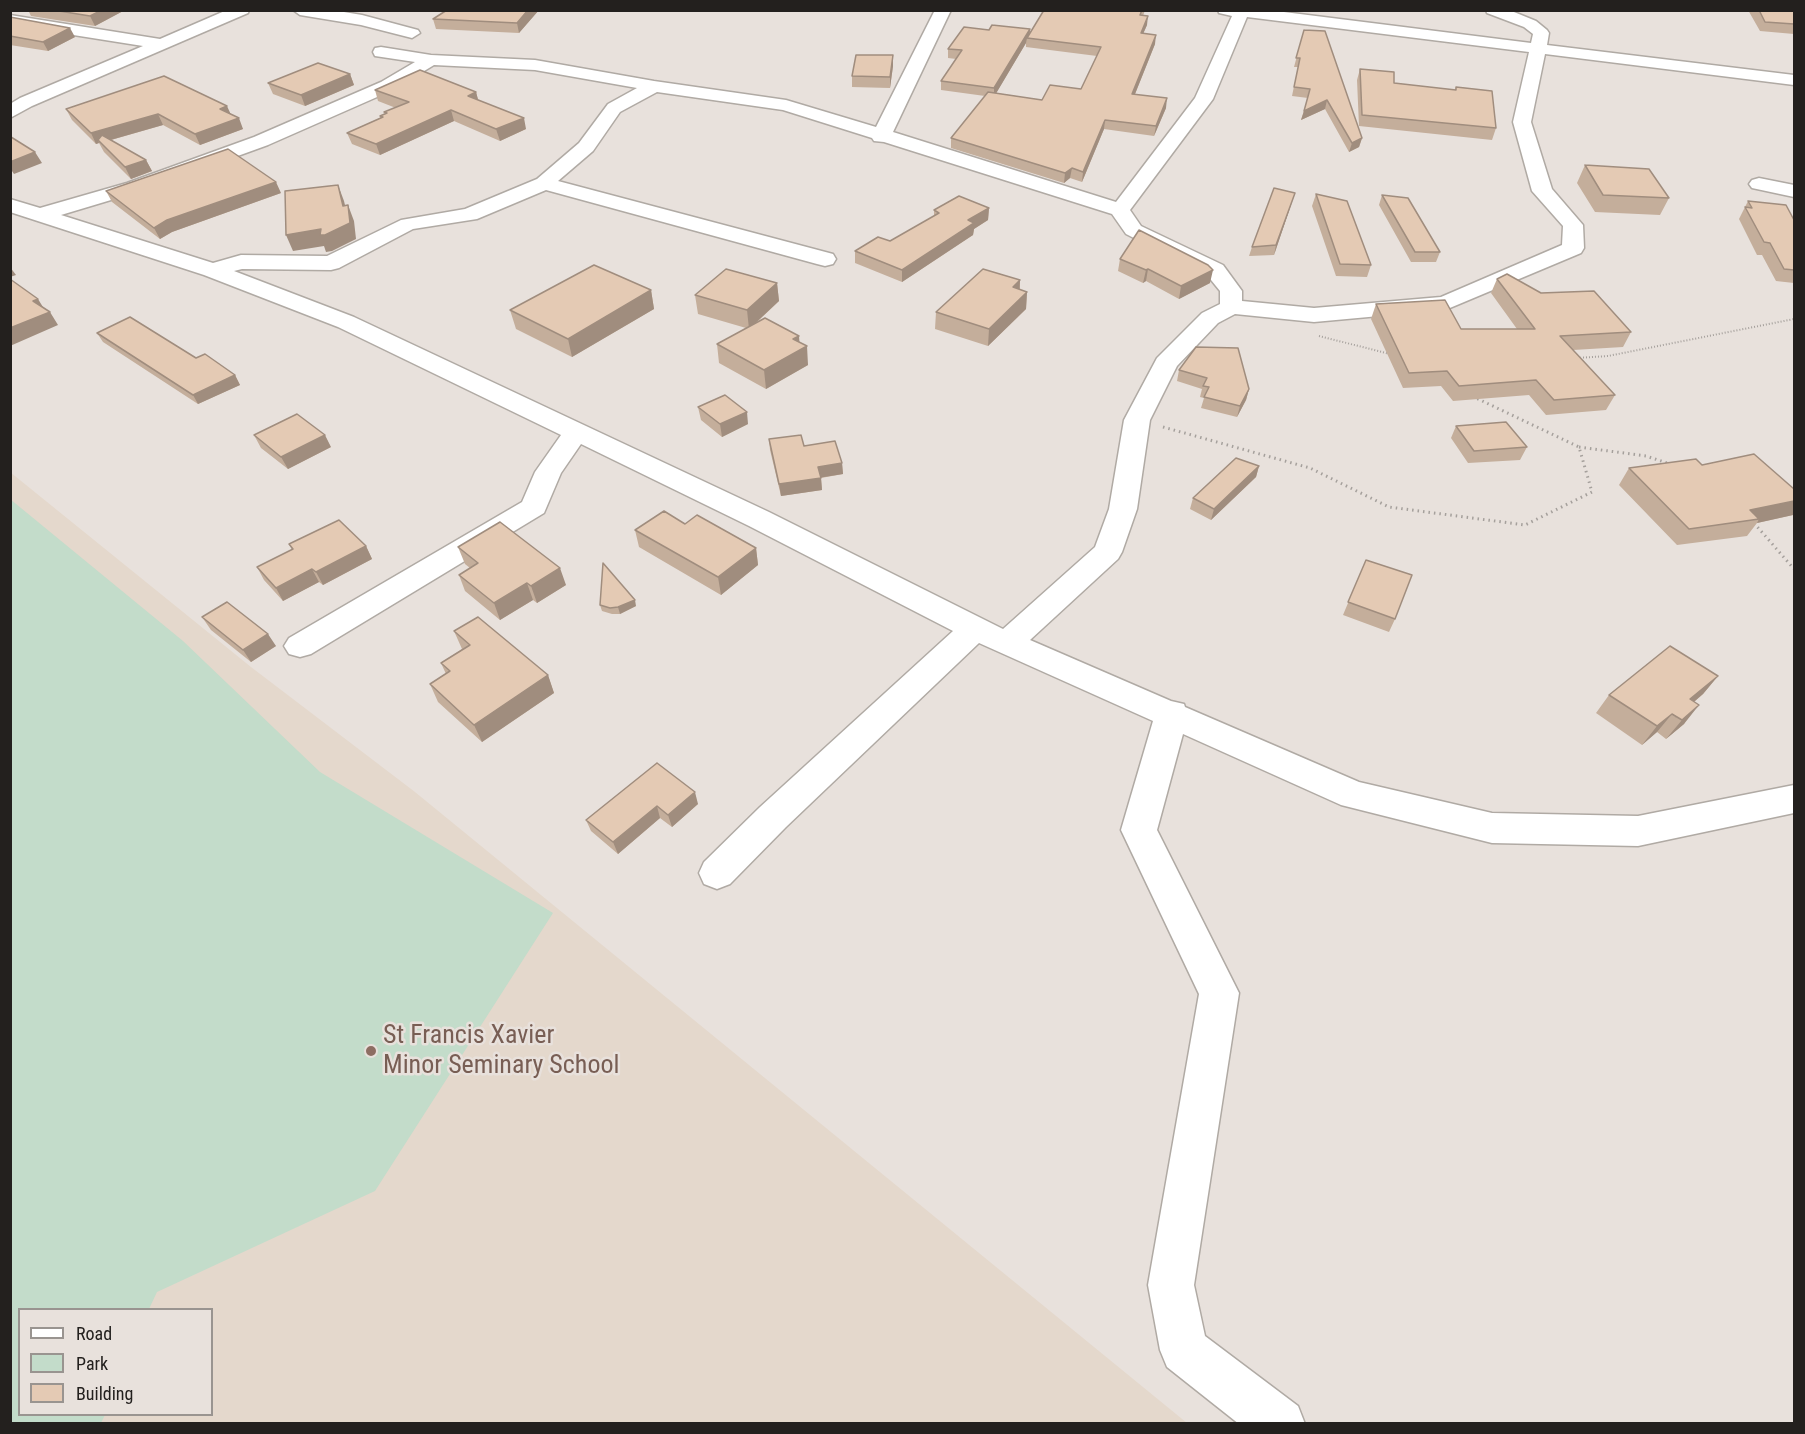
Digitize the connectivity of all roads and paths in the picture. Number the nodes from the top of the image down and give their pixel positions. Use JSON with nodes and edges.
{"nodes":[{"id":1,"x":242,"y":10,"type":"edge"},
{"id":2,"x":300,"y":10,"type":"edge"},
{"id":3,"x":943,"y":10,"type":"edge"},
{"id":4,"x":1493,"y":10,"type":"edge"},
{"id":5,"x":1233,"y":12,"type":"edge"},
{"id":6,"x":10,"y":20,"type":"edge"},
{"id":7,"x":161,"y":44,"type":"junction"},
{"id":8,"x":1537,"y":48,"type":"junction"},
{"id":9,"x":431,"y":60,"type":"junction"},
{"id":10,"x":1794,"y":80,"type":"edge"},
{"id":11,"x":654,"y":86,"type":"junction"},
{"id":12,"x":10,"y":113,"type":"edge"},
{"id":13,"x":881,"y":137,"type":"junction"},
{"id":14,"x":544,"y":183,"type":"junction"},
{"id":15,"x":1759,"y":184,"type":"dead end"},
{"id":16,"x":1794,"y":191,"type":"edge"},
{"id":17,"x":10,"y":205,"type":"edge"},
{"id":18,"x":1120,"y":210,"type":"junction"},
{"id":19,"x":42,"y":214,"type":"junction"},
{"id":20,"x":825,"y":259,"type":"dead end"},
{"id":21,"x":212,"y":270,"type":"junction"},
{"id":22,"x":1231,"y":307,"type":"junction"},
{"id":23,"x":1794,"y":319,"type":"edge"},
{"id":24,"x":1313,"y":334,"type":"dead end"},
{"id":25,"x":1391,"y":354,"type":"edge"},
{"id":26,"x":1573,"y":358,"type":"edge"},
{"id":27,"x":1467,"y":394,"type":"edge"},
{"id":28,"x":1137,"y":420,"type":"junction"},
{"id":29,"x":576,"y":434,"type":"junction"},
{"id":30,"x":1579,"y":447,"type":"junction"},
{"id":31,"x":1675,"y":465,"type":"edge"},
{"id":32,"x":1754,"y":523,"type":"edge"},
{"id":33,"x":1794,"y":569,"type":"edge"},
{"id":34,"x":975,"y":629,"type":"junction"},
{"id":35,"x":1007,"y":643,"type":"junction"},
{"id":36,"x":300,"y":646,"type":"dead end"},
{"id":37,"x":1172,"y":714,"type":"junction"},
{"id":38,"x":1794,"y":799,"type":"edge"},
{"id":39,"x":717,"y":873,"type":"dead end"},
{"id":40,"x":1280,"y":1424,"type":"edge"}],
"edges":[{"from":1,"to":7,"type":"street"},
{"from":2,"to":9,"type":"street"},
{"from":3,"to":13,"type":"street"},
{"from":4,"to":8,"type":"street"},
{"from":5,"to":8,"type":"street"},
{"from":5,"to":18,"type":"street"},
{"from":6,"to":7,"type":"street"},
{"from":7,"to":12,"type":"street"},
{"from":8,"to":10,"type":"street"},
{"from":8,"to":22,"type":"street"},
{"from":9,"to":11,"type":"street"},
{"from":9,"to":19,"type":"street"},
{"from":11,"to":13,"type":"street"},
{"from":11,"to":14,"type":"street"},
{"from":13,"to":18,"type":"street"},
{"from":14,"to":20,"type":"street"},
{"from":14,"to":21,"type":"street"},
{"from":15,"to":16,"type":"street"},
{"from":17,"to":19,"type":"street"},
{"from":18,"to":22,"type":"street"},
{"from":19,"to":21,"type":"street"},
{"from":21,"to":29,"type":"street"},
{"from":22,"to":28,"type":"street"},
{"from":23,"to":26,"type":"path"},
{"from":24,"to":25,"type":"path"},
{"from":27,"to":30,"type":"path"},
{"from":28,"to":30,"type":"path"},
{"from":28,"to":35,"type":"street"},
{"from":29,"to":34,"type":"street"},
{"from":29,"to":36,"type":"street"},
{"from":30,"to":31,"type":"path"},
{"from":32,"to":33,"type":"path"},
{"from":34,"to":35,"type":"street"},
{"from":34,"to":39,"type":"street"},
{"from":35,"to":37,"type":"street"},
{"from":37,"to":38,"type":"street"},
{"from":37,"to":40,"type":"street"}]}
